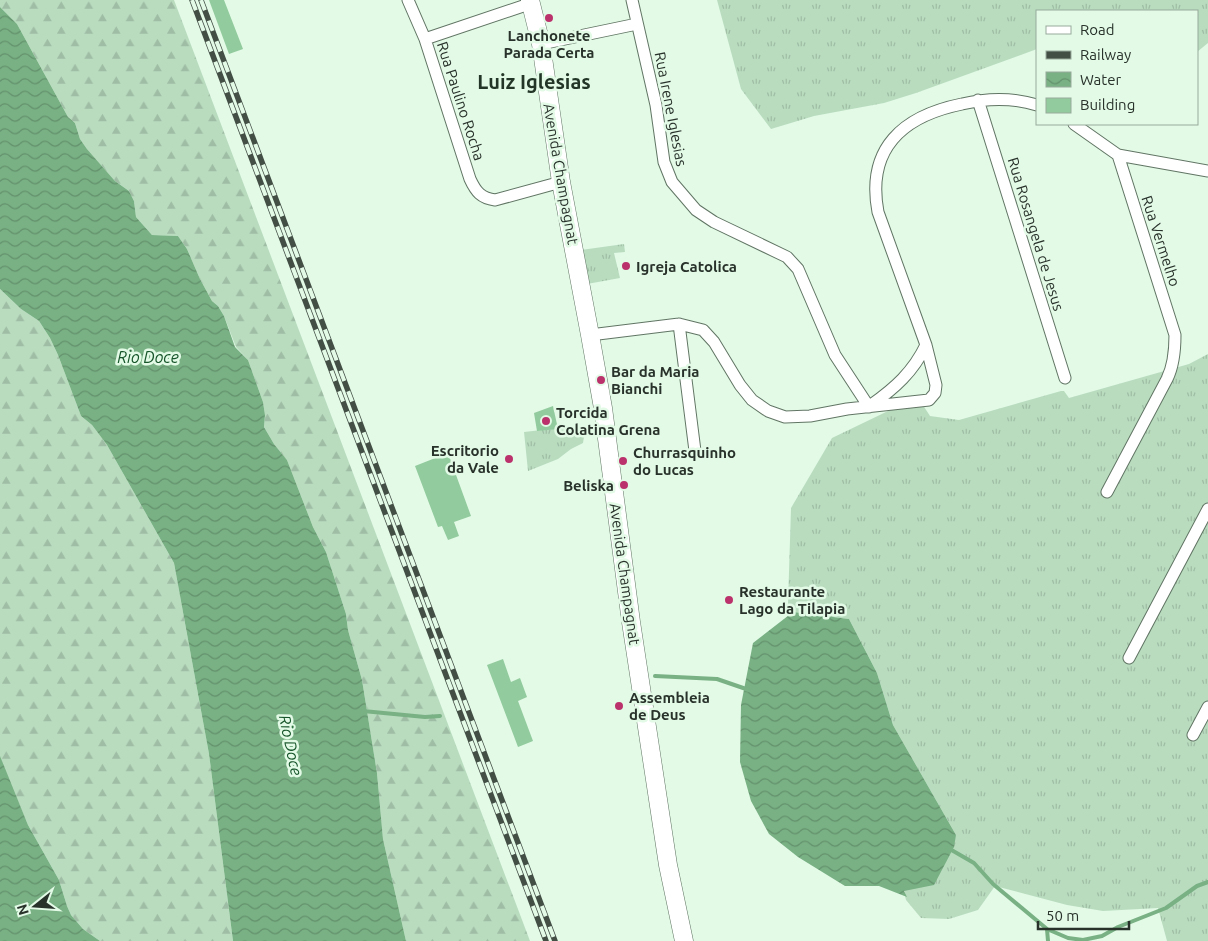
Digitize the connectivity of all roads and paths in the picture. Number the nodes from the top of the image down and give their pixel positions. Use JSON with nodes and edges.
{"nodes":[{"id":1,"x":408,"y":0,"type":"edge"},
{"id":2,"x":632,"y":0,"type":"edge"},
{"id":3,"x":531,"y":1,"type":"edge"},
{"id":4,"x":637,"y":24,"type":"junction"},
{"id":5,"x":425,"y":39,"type":"junction"},
{"id":6,"x":541,"y":44,"type":"junction"},
{"id":7,"x":978,"y":100,"type":"junction"},
{"id":8,"x":1036,"y":105,"type":"edge"},
{"id":9,"x":1075,"y":125,"type":"edge"},
{"id":10,"x":1118,"y":155,"type":"junction"},
{"id":11,"x":1208,"y":171,"type":"edge"},
{"id":12,"x":561,"y":182,"type":"junction"},
{"id":13,"x":679,"y":324,"type":"junction"},
{"id":14,"x":590,"y":335,"type":"junction"},
{"id":15,"x":926,"y":345,"type":"junction"},
{"id":16,"x":1066,"y":378,"type":"dead end"},
{"id":17,"x":869,"y":406,"type":"junction"},
{"id":18,"x":695,"y":451,"type":"dead end"},
{"id":19,"x":1107,"y":492,"type":"dead end"},
{"id":20,"x":1208,"y":508,"type":"edge"},
{"id":21,"x":1129,"y":658,"type":"dead end"},
{"id":22,"x":1208,"y":707,"type":"edge"},
{"id":23,"x":1192,"y":735,"type":"dead end"},
{"id":24,"x":684,"y":941,"type":"edge"}],
"edges":[{"from":1,"to":5,"type":"street","name":"Rua Paulino Rocha"},
{"from":2,"to":4,"type":"street","name":"Rua Irene Iglesias"},
{"from":3,"to":5,"type":"street"},
{"from":3,"to":6,"type":"main road","name":"Avenida Champagnat"},
{"from":4,"to":6,"type":"street"},
{"from":4,"to":17,"type":"street","name":"Rua Irene Iglesias"},
{"from":5,"to":12,"type":"street","name":"Rua Paulino Rocha"},
{"from":6,"to":12,"type":"main road","name":"Avenida Champagnat"},
{"from":7,"to":8,"type":"street"},
{"from":7,"to":15,"type":"street"},
{"from":7,"to":16,"type":"street","name":"Rua Rosangela de Jesus"},
{"from":9,"to":10,"type":"street"},
{"from":10,"to":11,"type":"street"},
{"from":10,"to":19,"type":"street","name":"Rua Vermelho"},
{"from":12,"to":14,"type":"main road","name":"Avenida Champagnat"},
{"from":13,"to":14,"type":"street"},
{"from":13,"to":17,"type":"street"},
{"from":13,"to":18,"type":"street"},
{"from":14,"to":24,"type":"main road","name":"Avenida Champagnat"},
{"from":15,"to":17,"type":"street"},
{"from":15,"to":17,"type":"street"},
{"from":20,"to":21,"type":"street"},
{"from":22,"to":23,"type":"street"}]}
